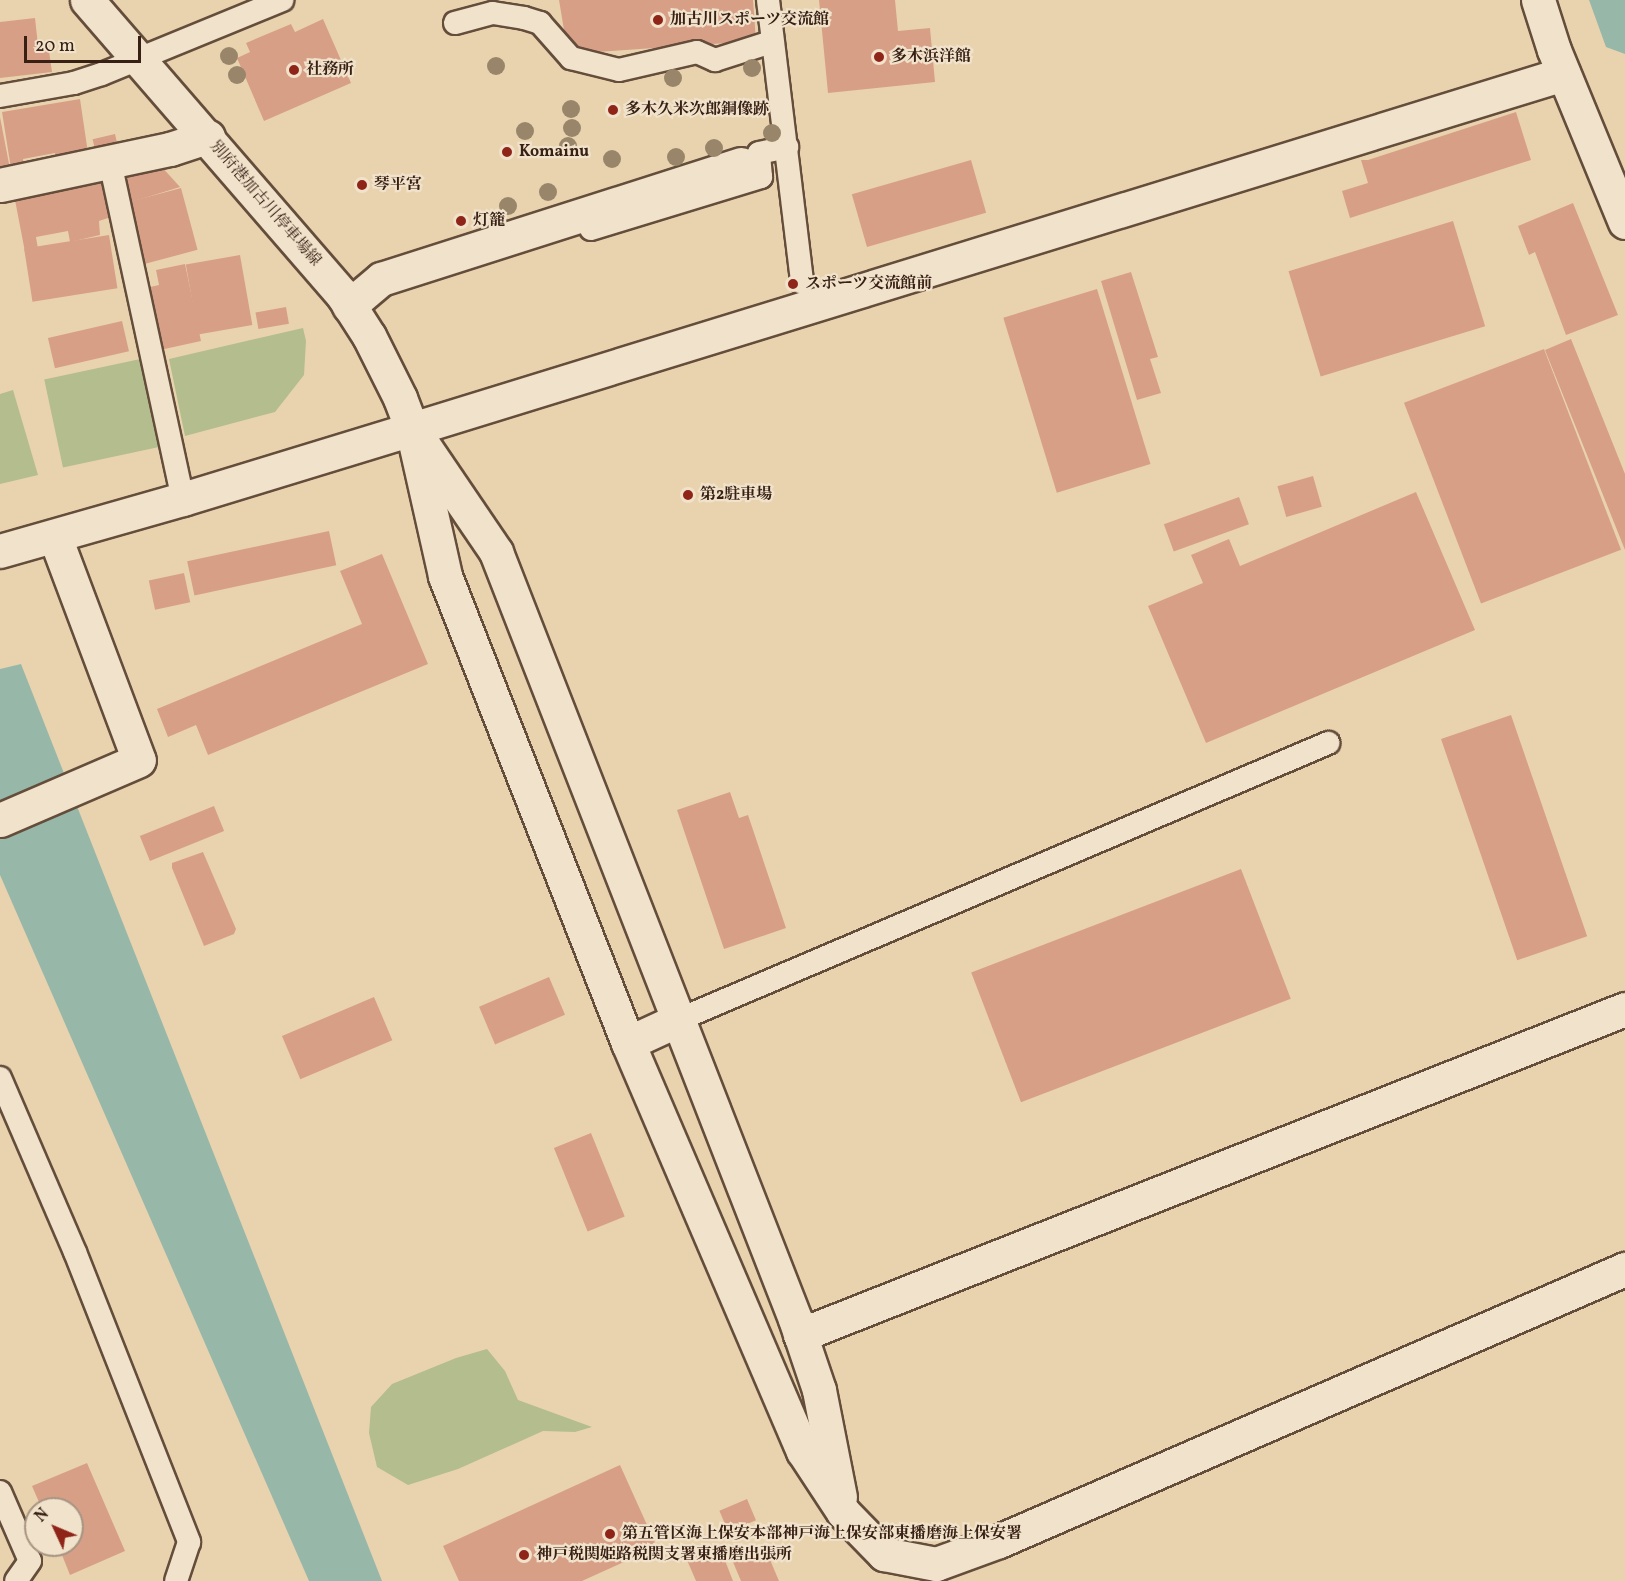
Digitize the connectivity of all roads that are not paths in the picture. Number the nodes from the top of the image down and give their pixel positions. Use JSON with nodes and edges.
{"nodes":[{"id":1,"x":87,"y":0,"type":"edge"},
{"id":2,"x":282,"y":0,"type":"edge"},
{"id":3,"x":768,"y":0,"type":"edge"},
{"id":4,"x":1538,"y":0,"type":"edge"},
{"id":5,"x":455,"y":23,"type":"dead end"},
{"id":6,"x":771,"y":42,"type":"junction"},
{"id":7,"x":138,"y":58,"type":"junction"},
{"id":8,"x":1563,"y":74,"type":"junction"},
{"id":9,"x":0,"y":96,"type":"edge"},
{"id":10,"x":208,"y":137,"type":"junction"},
{"id":11,"x":787,"y":147,"type":"junction"},
{"id":12,"x":110,"y":162,"type":"junction"},
{"id":13,"x":741,"y":164,"type":"dead end"},
{"id":14,"x":0,"y":185,"type":"edge"},
{"id":15,"x":1625,"y":222,"type":"edge"},
{"id":16,"x":802,"y":283,"type":"dead end"},
{"id":17,"x":391,"y":290,"type":"dead end"},
{"id":18,"x":350,"y":306,"type":"junction"},
{"id":19,"x":412,"y":429,"type":"junction"},
{"id":20,"x":183,"y":499,"type":"junction"},
{"id":21,"x":55,"y":537,"type":"junction"},
{"id":22,"x":0,"y":551,"type":"edge"},
{"id":23,"x":1328,"y":743,"type":"dead end"},
{"id":24,"x":0,"y":820,"type":"edge"},
{"id":25,"x":1625,"y":1009,"type":"edge"},
{"id":26,"x":678,"y":1020,"type":"junction"},
{"id":27,"x":628,"y":1043,"type":"junction"},
{"id":28,"x":0,"y":1078,"type":"edge"},
{"id":29,"x":1625,"y":1269,"type":"edge"},
{"id":30,"x":801,"y":1335,"type":"junction"},
{"id":31,"x":0,"y":1492,"type":"edge"},
{"id":32,"x":843,"y":1512,"type":"junction"},
{"id":33,"x":16,"y":1581,"type":"edge"},
{"id":34,"x":177,"y":1581,"type":"edge"}],
"edges":[{"from":1,"to":7,"type":"street","name":"別府港加古川停車場線"},
{"from":2,"to":7,"type":"lane"},
{"from":3,"to":6,"type":"lane"},
{"from":4,"to":8,"type":"street"},
{"from":5,"to":6,"type":"lane"},
{"from":6,"to":11,"type":"lane"},
{"from":7,"to":9,"type":"lane"},
{"from":7,"to":10,"type":"street","name":"別府港加古川停車場線"},
{"from":8,"to":15,"type":"street"},
{"from":8,"to":19,"type":"street"},
{"from":10,"to":12,"type":"street"},
{"from":10,"to":18,"type":"street","name":"別府港加古川停車場線"},
{"from":11,"to":16,"type":"lane"},
{"from":11,"to":17,"type":"lane"},
{"from":12,"to":14,"type":"street"},
{"from":12,"to":20,"type":"lane"},
{"from":13,"to":18,"type":"street"},
{"from":18,"to":19,"type":"street","name":"別府港加古川停車場線"},
{"from":19,"to":20,"type":"street"},
{"from":19,"to":26,"type":"street"},
{"from":19,"to":27,"type":"street"},
{"from":20,"to":21,"type":"street"},
{"from":21,"to":22,"type":"street"},
{"from":21,"to":24,"type":"street"},
{"from":23,"to":26,"type":"lane"},
{"from":25,"to":30,"type":"street"},
{"from":26,"to":27,"type":"street"},
{"from":26,"to":30,"type":"street"},
{"from":27,"to":32,"type":"street"},
{"from":28,"to":34,"type":"lane"},
{"from":29,"to":32,"type":"street"},
{"from":30,"to":32,"type":"street"},
{"from":31,"to":33,"type":"lane"}]}
